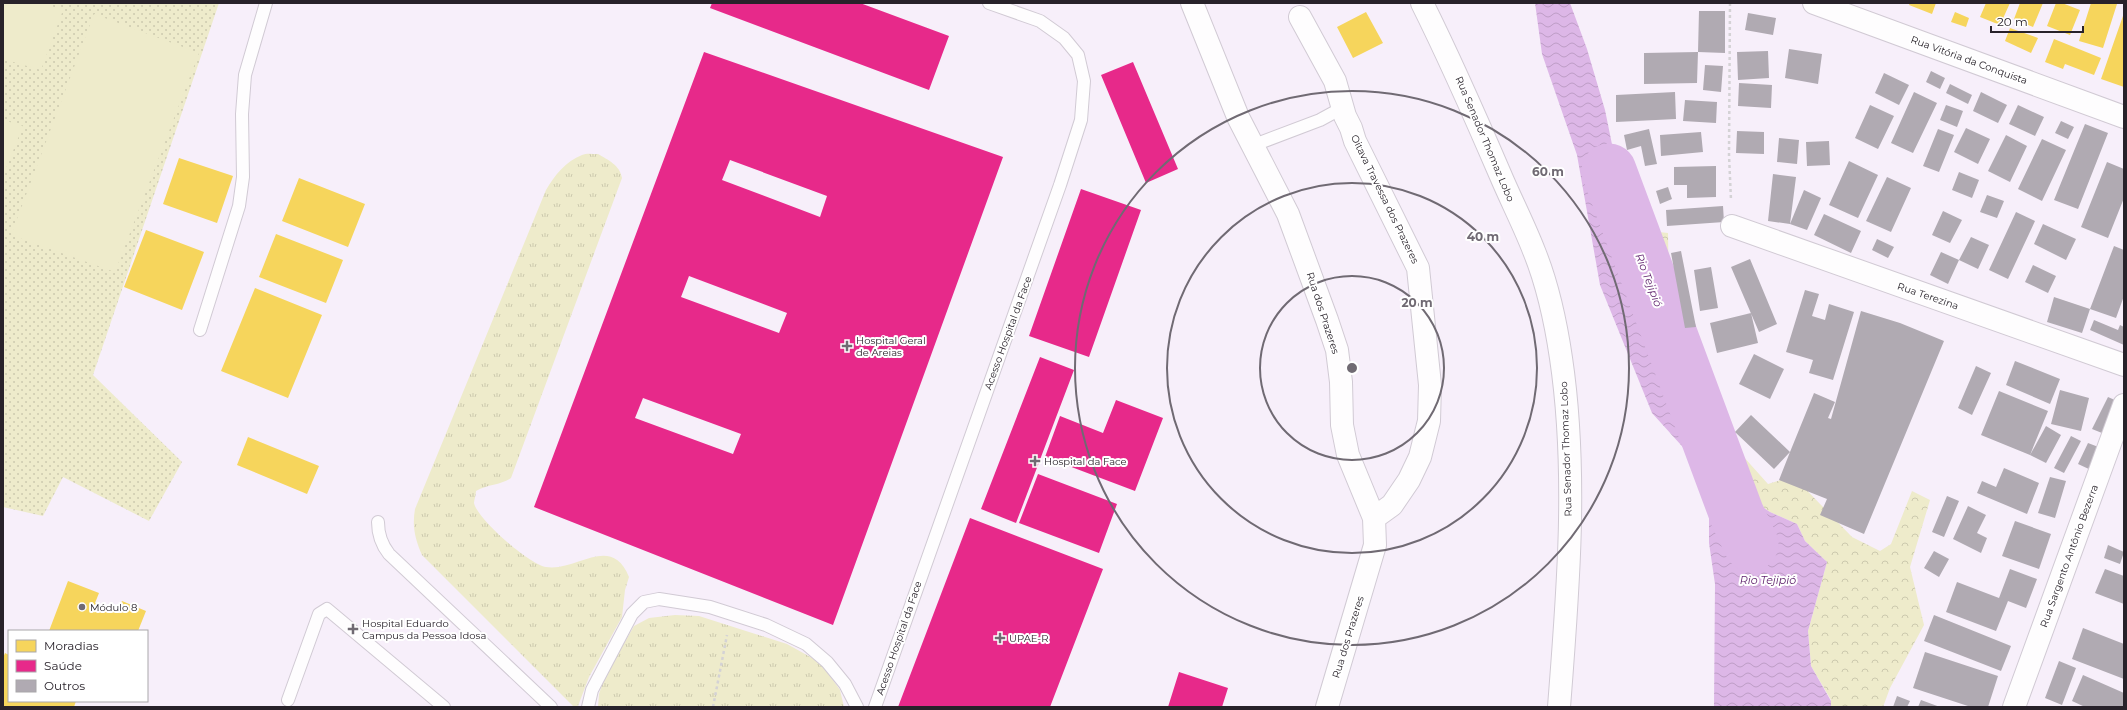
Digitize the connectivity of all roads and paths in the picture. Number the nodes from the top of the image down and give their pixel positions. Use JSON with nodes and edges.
{"nodes":[{"id":1,"x":266,"y":3,"type":"edge"},
{"id":2,"x":988,"y":3,"type":"edge"},
{"id":3,"x":1192,"y":3,"type":"edge"},
{"id":4,"x":1422,"y":3,"type":"edge"},
{"id":5,"x":1730,"y":3,"type":"edge"},
{"id":6,"x":1814,"y":3,"type":"edge"},
{"id":7,"x":1300,"y":17,"type":"dead end"},
{"id":8,"x":1342,"y":108,"type":"junction"},
{"id":9,"x":2124,"y":117,"type":"edge"},
{"id":10,"x":1254,"y":145,"type":"junction"},
{"id":11,"x":1732,"y":226,"type":"joint"},
{"id":12,"x":200,"y":330,"type":"dead end"},
{"id":13,"x":2124,"y":365,"type":"edge"},
{"id":14,"x":2124,"y":405,"type":"edge"},
{"id":15,"x":1374,"y":518,"type":"junction"},
{"id":16,"x":378,"y":522,"type":"dead end"},
{"id":17,"x":730,"y":614,"type":"junction"},
{"id":18,"x":288,"y":700,"type":"dead end"},
{"id":19,"x":444,"y":707,"type":"edge"},
{"id":20,"x":551,"y":707,"type":"edge"},
{"id":21,"x":588,"y":707,"type":"edge"},
{"id":22,"x":713,"y":707,"type":"edge"},
{"id":23,"x":857,"y":707,"type":"edge"},
{"id":24,"x":875,"y":707,"type":"edge"},
{"id":25,"x":1327,"y":707,"type":"edge"},
{"id":26,"x":1559,"y":707,"type":"edge"},
{"id":27,"x":2014,"y":707,"type":"edge"}],
"edges":[{"from":1,"to":12,"type":"lane"},
{"from":2,"to":24,"type":"lane","name":"Acesso Hospital da Face"},
{"from":3,"to":10,"type":"street","name":"Rua dos Prazeres"},
{"from":4,"to":26,"type":"street","name":"Rua Senador Thomaz Lobo"},
{"from":5,"to":11,"type":"path"},
{"from":6,"to":9,"type":"street","name":"Rua Vitória da Conquista"},
{"from":7,"to":8,"type":"street","name":"Oitava Travessa dos Prazeres"},
{"from":8,"to":10,"type":"lane"},
{"from":8,"to":15,"type":"street","name":"Oitava Travessa dos Prazeres"},
{"from":10,"to":15,"type":"street","name":"Rua dos Prazeres"},
{"from":11,"to":13,"type":"street","name":"Rua Terezina"},
{"from":14,"to":27,"type":"street","name":"Rua Sargento Antônio Bezerra"},
{"from":15,"to":25,"type":"street","name":"Rua dos Prazeres"},
{"from":16,"to":20,"type":"lane"},
{"from":17,"to":21,"type":"lane"},
{"from":17,"to":22,"type":"path"},
{"from":17,"to":23,"type":"lane"},
{"from":18,"to":19,"type":"lane"}]}
